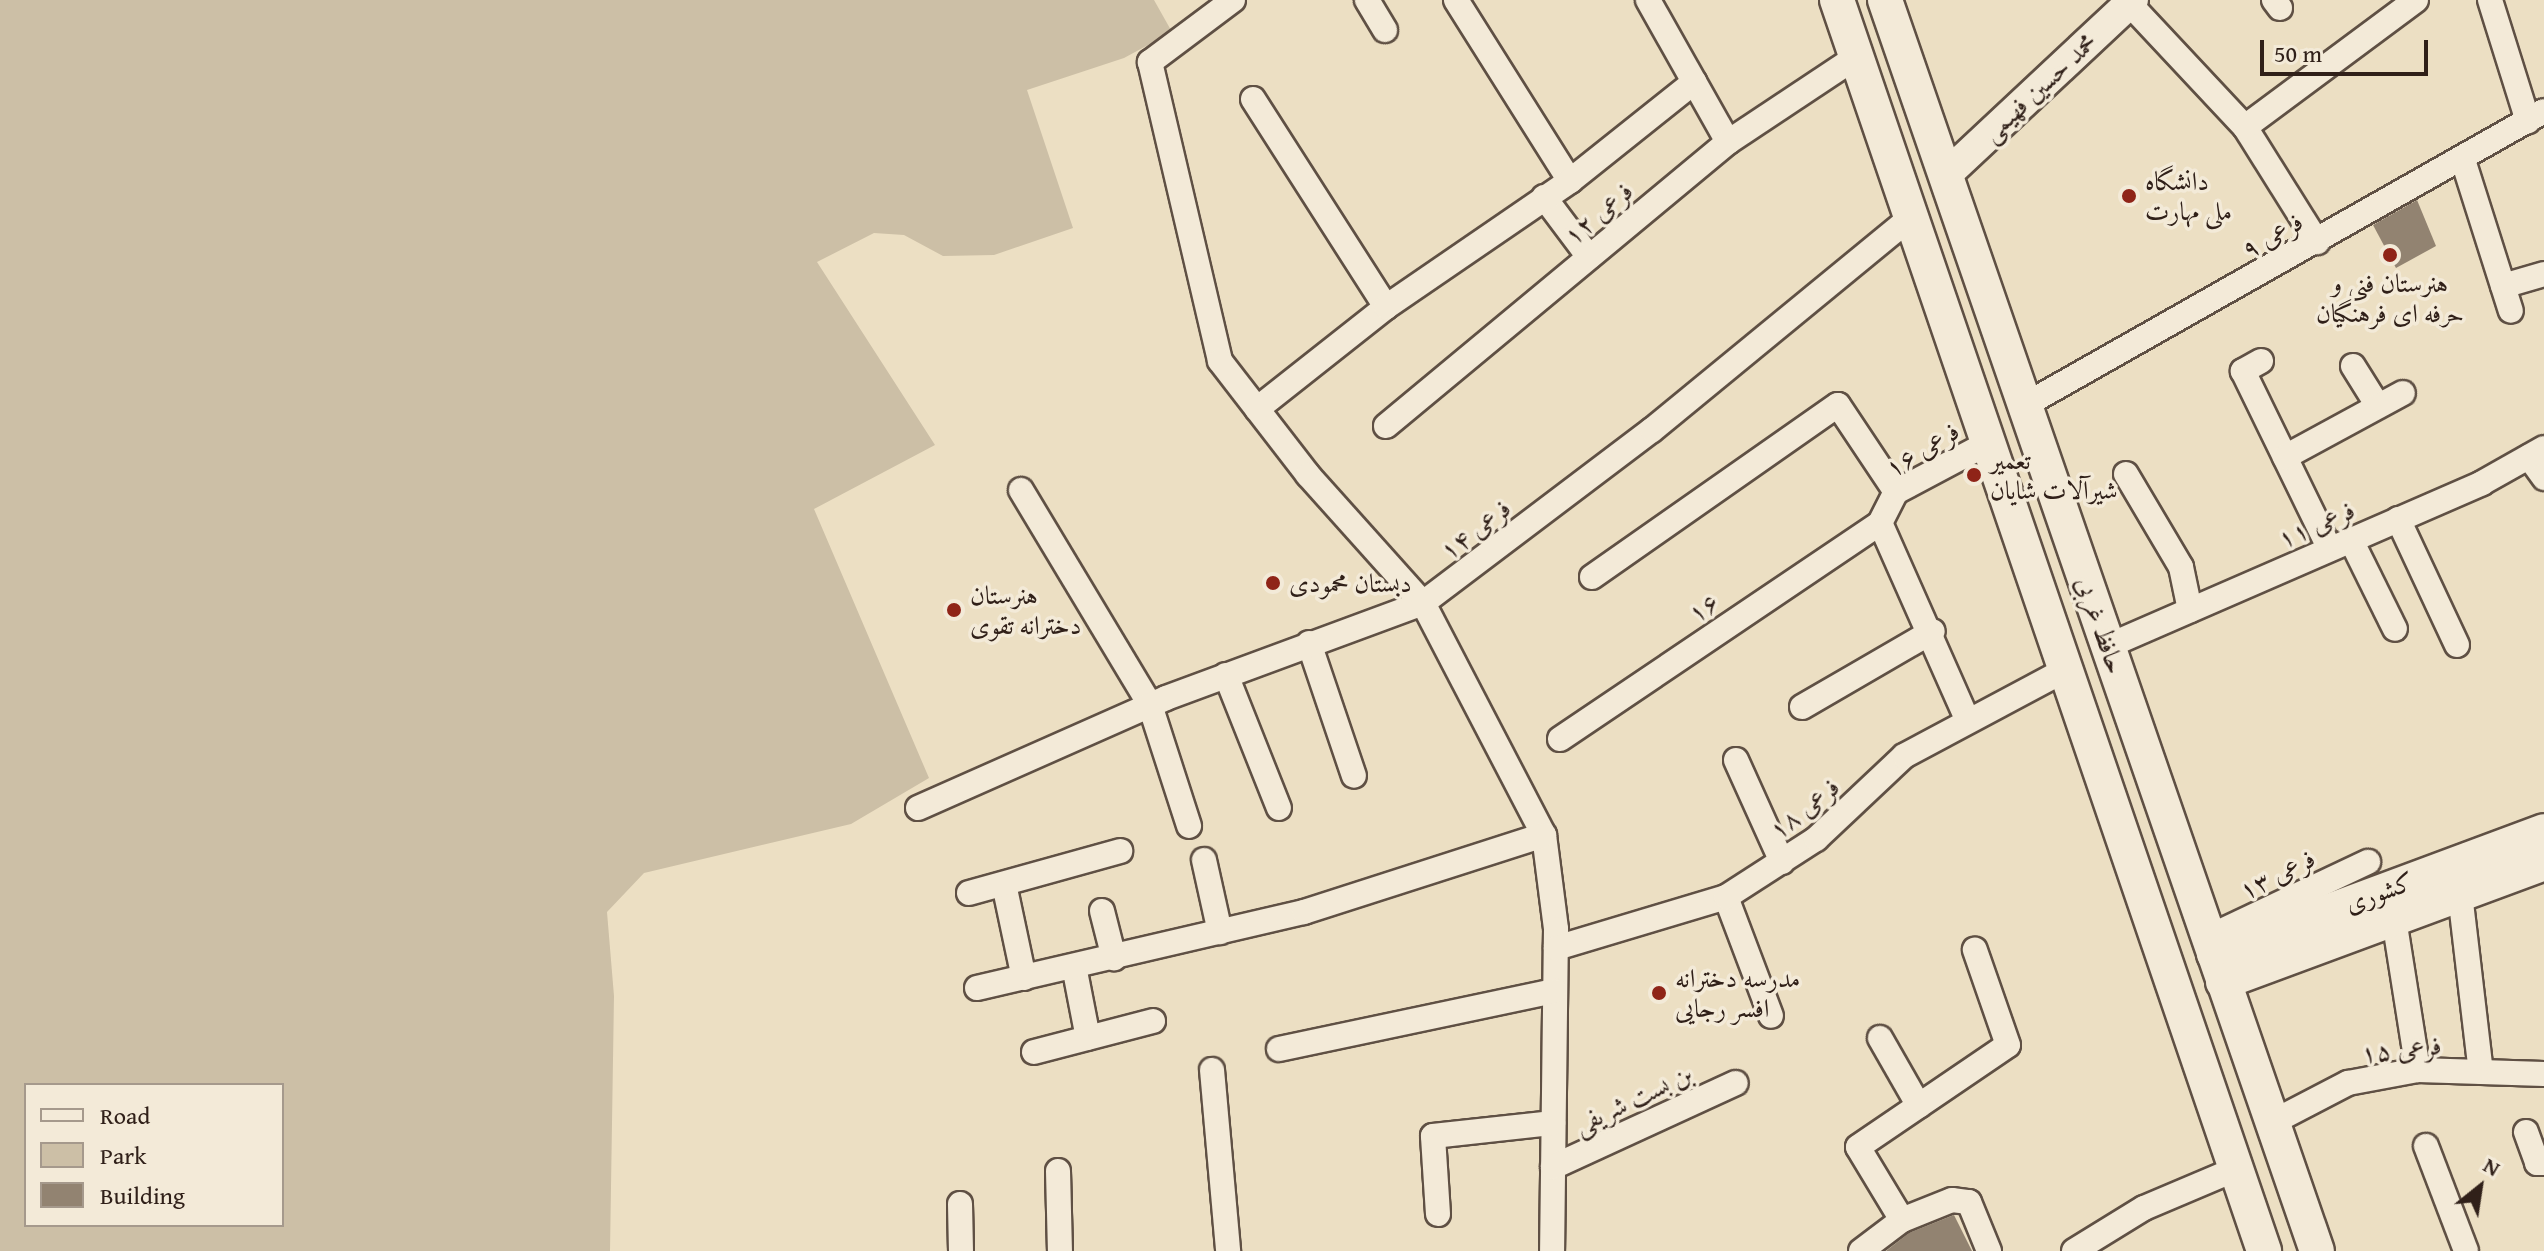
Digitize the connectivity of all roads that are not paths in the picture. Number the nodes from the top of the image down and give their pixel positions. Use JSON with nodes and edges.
{"nodes":[{"id":1,"x":1233,"y":0,"type":"edge"},
{"id":2,"x":1367,"y":0,"type":"edge"},
{"id":3,"x":1456,"y":0,"type":"edge"},
{"id":4,"x":1648,"y":0,"type":"edge"},
{"id":5,"x":1837,"y":0,"type":"edge"},
{"id":6,"x":1885,"y":0,"type":"edge"},
{"id":7,"x":2416,"y":0,"type":"edge"},
{"id":8,"x":2490,"y":0,"type":"edge"},
{"id":9,"x":2129,"y":1,"type":"edge"},
{"id":10,"x":1385,"y":30,"type":"dead end"},
{"id":11,"x":1856,"y":57,"type":"junction"},
{"id":12,"x":1694,"y":82,"type":"junction"},
{"id":13,"x":1253,"y":99,"type":"dead end"},
{"id":14,"x":2536,"y":116,"type":"edge"},
{"id":15,"x":2245,"y":127,"type":"junction"},
{"id":16,"x":1728,"y":142,"type":"junction"},
{"id":17,"x":2463,"y":160,"type":"junction"},
{"id":18,"x":1946,"y":175,"type":"junction"},
{"id":19,"x":1570,"y":181,"type":"junction"},
{"id":20,"x":1544,"y":197,"type":"junction"},
{"id":21,"x":1911,"y":217,"type":"junction"},
{"id":22,"x":2317,"y":242,"type":"junction"},
{"id":23,"x":1589,"y":257,"type":"junction"},
{"id":24,"x":2544,"y":274,"type":"edge"},
{"id":25,"x":2503,"y":286,"type":"junction"},
{"id":26,"x":1386,"y":307,"type":"junction"},
{"id":27,"x":2511,"y":311,"type":"dead end"},
{"id":28,"x":2261,"y":361,"type":"dead end"},
{"id":29,"x":2353,"y":366,"type":"dead end"},
{"id":30,"x":2403,"y":393,"type":"dead end"},
{"id":31,"x":2025,"y":405,"type":"junction"},
{"id":32,"x":2378,"y":406,"type":"junction"},
{"id":33,"x":1257,"y":409,"type":"junction"},
{"id":34,"x":1386,"y":426,"type":"dead end"},
{"id":35,"x":1988,"y":443,"type":"junction"},
{"id":36,"x":2536,"y":453,"type":"edge"},
{"id":37,"x":2285,"y":457,"type":"junction"},
{"id":38,"x":2126,"y":474,"type":"dead end"},
{"id":39,"x":2544,"y":478,"type":"edge"},
{"id":40,"x":1021,"y":490,"type":"dead end"},
{"id":41,"x":1888,"y":507,"type":"junction"},
{"id":42,"x":2398,"y":519,"type":"junction"},
{"id":43,"x":2341,"y":544,"type":"junction"},
{"id":44,"x":1592,"y":577,"type":"dead end"},
{"id":45,"x":1423,"y":603,"type":"junction"},
{"id":46,"x":2190,"y":610,"type":"junction"},
{"id":47,"x":2395,"y":629,"type":"dead end"},
{"id":48,"x":1933,"y":631,"type":"junction"},
{"id":49,"x":1309,"y":643,"type":"junction"},
{"id":50,"x":2457,"y":645,"type":"dead end"},
{"id":51,"x":2108,"y":646,"type":"junction"},
{"id":52,"x":2065,"y":670,"type":"junction"},
{"id":53,"x":1226,"y":675,"type":"junction"},
{"id":54,"x":1150,"y":705,"type":"junction"},
{"id":55,"x":1802,"y":707,"type":"dead end"},
{"id":56,"x":1967,"y":719,"type":"junction"},
{"id":57,"x":1560,"y":739,"type":"dead end"},
{"id":58,"x":1736,"y":760,"type":"dead end"},
{"id":59,"x":1354,"y":776,"type":"dead end"},
{"id":60,"x":918,"y":808,"type":"dead end"},
{"id":61,"x":1279,"y":808,"type":"dead end"},
{"id":62,"x":1189,"y":826,"type":"dead end"},
{"id":63,"x":2544,"y":831,"type":"edge"},
{"id":64,"x":1544,"y":835,"type":"junction"},
{"id":65,"x":2178,"y":847,"type":"junction"},
{"id":66,"x":1120,"y":851,"type":"dead end"},
{"id":67,"x":1204,"y":860,"type":"dead end"},
{"id":68,"x":1782,"y":862,"type":"junction"},
{"id":69,"x":2368,"y":862,"type":"dead end"},
{"id":70,"x":2131,"y":863,"type":"junction"},
{"id":71,"x":2544,"y":863,"type":"edge"},
{"id":72,"x":1004,"y":884,"type":"junction"},
{"id":73,"x":969,"y":893,"type":"dead end"},
{"id":74,"x":2460,"y":894,"type":"junction"},
{"id":75,"x":1726,"y":897,"type":"junction"},
{"id":76,"x":1102,"y":911,"type":"dead end"},
{"id":77,"x":2394,"y":919,"type":"junction"},
{"id":78,"x":2152,"y":922,"type":"junction"},
{"id":79,"x":1220,"y":932,"type":"junction"},
{"id":80,"x":2212,"y":946,"type":"junction"},
{"id":81,"x":1556,"y":948,"type":"junction"},
{"id":82,"x":1975,"y":950,"type":"dead end"},
{"id":83,"x":1114,"y":958,"type":"junction"},
{"id":84,"x":1074,"y":966,"type":"junction"},
{"id":85,"x":1024,"y":978,"type":"junction"},
{"id":86,"x":977,"y":988,"type":"dead end"},
{"id":87,"x":1554,"y":991,"type":"junction"},
{"id":88,"x":1771,"y":1016,"type":"dead end"},
{"id":89,"x":1153,"y":1021,"type":"dead end"},
{"id":90,"x":1088,"y":1038,"type":"junction"},
{"id":91,"x":1880,"y":1038,"type":"dead end"},
{"id":92,"x":1279,"y":1049,"type":"dead end"},
{"id":93,"x":1034,"y":1052,"type":"dead end"},
{"id":94,"x":1212,"y":1070,"type":"dead end"},
{"id":95,"x":2418,"y":1070,"type":"junction"},
{"id":96,"x":2481,"y":1072,"type":"junction"},
{"id":97,"x":2544,"y":1074,"type":"edge"},
{"id":98,"x":1736,"y":1083,"type":"dead end"},
{"id":99,"x":1919,"y":1106,"type":"junction"},
{"id":100,"x":2273,"y":1122,"type":"junction"},
{"id":101,"x":1553,"y":1123,"type":"junction"},
{"id":102,"x":2526,"y":1132,"type":"dead end"},
{"id":103,"x":2426,"y":1146,"type":"dead end"},
{"id":104,"x":2544,"y":1163,"type":"edge"},
{"id":105,"x":1553,"y":1167,"type":"junction"},
{"id":106,"x":2236,"y":1169,"type":"junction"},
{"id":107,"x":1058,"y":1171,"type":"dead end"},
{"id":108,"x":960,"y":1204,"type":"dead end"},
{"id":109,"x":1438,"y":1214,"type":"dead end"},
{"id":110,"x":1902,"y":1220,"type":"junction"},
{"id":111,"x":961,"y":1251,"type":"edge"},
{"id":112,"x":1060,"y":1251,"type":"edge"},
{"id":113,"x":1228,"y":1251,"type":"edge"},
{"id":114,"x":1552,"y":1251,"type":"edge"},
{"id":115,"x":1861,"y":1251,"type":"edge"},
{"id":116,"x":1989,"y":1251,"type":"edge"},
{"id":117,"x":2074,"y":1251,"type":"edge"},
{"id":118,"x":2264,"y":1251,"type":"edge"},
{"id":119,"x":2317,"y":1251,"type":"edge"},
{"id":120,"x":2466,"y":1251,"type":"edge"}],
"edges":[{"from":1,"to":33,"type":"street"},
{"from":2,"to":10,"type":"street"},
{"from":3,"to":19,"type":"street"},
{"from":4,"to":12,"type":"street"},
{"from":5,"to":11,"type":"main road","name":"حافظ غربی"},
{"from":6,"to":18,"type":"main road","name":"حافظ غربی"},
{"from":7,"to":15,"type":"street"},
{"from":8,"to":14,"type":"street"},
{"from":9,"to":15,"type":"street"},
{"from":9,"to":18,"type":"street","name":"محمد حسین فهیمی"},
{"from":11,"to":16,"type":"street","name":"فرعی ۱۲"},
{"from":11,"to":21,"type":"main road","name":"حافظ غربی"},
{"from":12,"to":16,"type":"street"},
{"from":12,"to":19,"type":"street"},
{"from":13,"to":26,"type":"street"},
{"from":14,"to":17,"type":"street","name":"فرعی ۹"},
{"from":15,"to":22,"type":"street"},
{"from":16,"to":23,"type":"street","name":"فرعی ۱۲"},
{"from":17,"to":22,"type":"street","name":"فرعی ۹"},
{"from":17,"to":25,"type":"street"},
{"from":18,"to":31,"type":"main road","name":"حافظ غربی"},
{"from":19,"to":20,"type":"street"},
{"from":20,"to":23,"type":"street"},
{"from":20,"to":26,"type":"street"},
{"from":21,"to":35,"type":"main road","name":"حافظ غربی"},
{"from":21,"to":45,"type":"street","name":"فرعی ۱۴"},
{"from":22,"to":31,"type":"street","name":"فرعی ۹"},
{"from":23,"to":34,"type":"street","name":"فرعی ۱۲"},
{"from":24,"to":25,"type":"street"},
{"from":25,"to":27,"type":"street"},
{"from":26,"to":33,"type":"street"},
{"from":28,"to":37,"type":"street"},
{"from":29,"to":32,"type":"street"},
{"from":30,"to":32,"type":"street"},
{"from":31,"to":51,"type":"main road","name":"حافظ غربی"},
{"from":32,"to":37,"type":"street"},
{"from":33,"to":45,"type":"street"},
{"from":35,"to":41,"type":"street","name":"فرعی ۱۶"},
{"from":35,"to":52,"type":"main road","name":"حافظ غربی"},
{"from":36,"to":39,"type":"street"},
{"from":36,"to":42,"type":"street","name":"فرعی ۱۱"},
{"from":37,"to":43,"type":"street"},
{"from":38,"to":46,"type":"street"},
{"from":40,"to":54,"type":"street"},
{"from":41,"to":44,"type":"street"},
{"from":41,"to":48,"type":"street"},
{"from":41,"to":57,"type":"street","name":"۱۶"},
{"from":42,"to":43,"type":"street","name":"فرعی ۱۱"},
{"from":42,"to":50,"type":"street"},
{"from":43,"to":46,"type":"street","name":"فرعی ۱۱"},
{"from":43,"to":47,"type":"street"},
{"from":45,"to":49,"type":"street","name":"فرعی ۱۴"},
{"from":45,"to":64,"type":"street"},
{"from":46,"to":51,"type":"street","name":"فرعی ۱۱"},
{"from":48,"to":55,"type":"street"},
{"from":48,"to":56,"type":"street"},
{"from":49,"to":53,"type":"street","name":"فرعی ۱۴"},
{"from":49,"to":59,"type":"street"},
{"from":51,"to":65,"type":"main road","name":"حافظ غربی"},
{"from":52,"to":56,"type":"street","name":"فرعی ۱۸"},
{"from":52,"to":70,"type":"main road","name":"حافظ غربی"},
{"from":53,"to":54,"type":"street","name":"فرعی ۱۴"},
{"from":53,"to":61,"type":"street"},
{"from":54,"to":60,"type":"street","name":"فرعی ۱۴"},
{"from":54,"to":62,"type":"street"},
{"from":56,"to":68,"type":"street","name":"فرعی ۱۸"},
{"from":58,"to":68,"type":"street"},
{"from":63,"to":80,"type":"main road","name":"کشوری"},
{"from":64,"to":79,"type":"street"},
{"from":64,"to":81,"type":"street"},
{"from":65,"to":70,"type":"main road"},
{"from":65,"to":80,"type":"main road","name":"حافظ غربی"},
{"from":66,"to":72,"type":"street"},
{"from":67,"to":79,"type":"street"},
{"from":68,"to":75,"type":"street","name":"فرعی ۱۸"},
{"from":69,"to":80,"type":"street","name":"فرعی ۱۳"},
{"from":70,"to":78,"type":"main road","name":"حافظ غربی"},
{"from":71,"to":74,"type":"main road","name":"کشوری"},
{"from":72,"to":73,"type":"street"},
{"from":72,"to":85,"type":"street"},
{"from":74,"to":77,"type":"main road","name":"کشوری"},
{"from":74,"to":96,"type":"street"},
{"from":75,"to":81,"type":"street","name":"فرعی ۱۸"},
{"from":75,"to":88,"type":"street"},
{"from":76,"to":83,"type":"street"},
{"from":77,"to":80,"type":"main road","name":"کشوری"},
{"from":77,"to":95,"type":"street"},
{"from":78,"to":80,"type":"main road"},
{"from":78,"to":106,"type":"main road","name":"حافظ غربی"},
{"from":79,"to":83,"type":"street"},
{"from":80,"to":100,"type":"main road","name":"حافظ غربی"},
{"from":81,"to":87,"type":"street"},
{"from":82,"to":99,"type":"street"},
{"from":83,"to":84,"type":"street"},
{"from":84,"to":85,"type":"street"},
{"from":84,"to":90,"type":"street"},
{"from":85,"to":86,"type":"street"},
{"from":87,"to":92,"type":"street"},
{"from":87,"to":101,"type":"street"},
{"from":89,"to":90,"type":"street"},
{"from":90,"to":93,"type":"street"},
{"from":91,"to":99,"type":"street"},
{"from":94,"to":113,"type":"street"},
{"from":95,"to":96,"type":"street","name":"فرعی ۱۵"},
{"from":95,"to":100,"type":"street","name":"فرعی ۱۵"},
{"from":96,"to":97,"type":"street","name":"فرعی ۱۵"},
{"from":98,"to":105,"type":"street","name":"بن بست شریفی"},
{"from":99,"to":110,"type":"street"},
{"from":100,"to":119,"type":"main road","name":"حافظ غربی"},
{"from":101,"to":105,"type":"street"},
{"from":101,"to":109,"type":"street"},
{"from":102,"to":104,"type":"street"},
{"from":103,"to":120,"type":"street"},
{"from":105,"to":114,"type":"street"},
{"from":106,"to":117,"type":"street"},
{"from":106,"to":118,"type":"main road","name":"حافظ غربی"},
{"from":107,"to":112,"type":"street"},
{"from":108,"to":111,"type":"street"},
{"from":110,"to":115,"type":"street"},
{"from":110,"to":116,"type":"street"}]}
